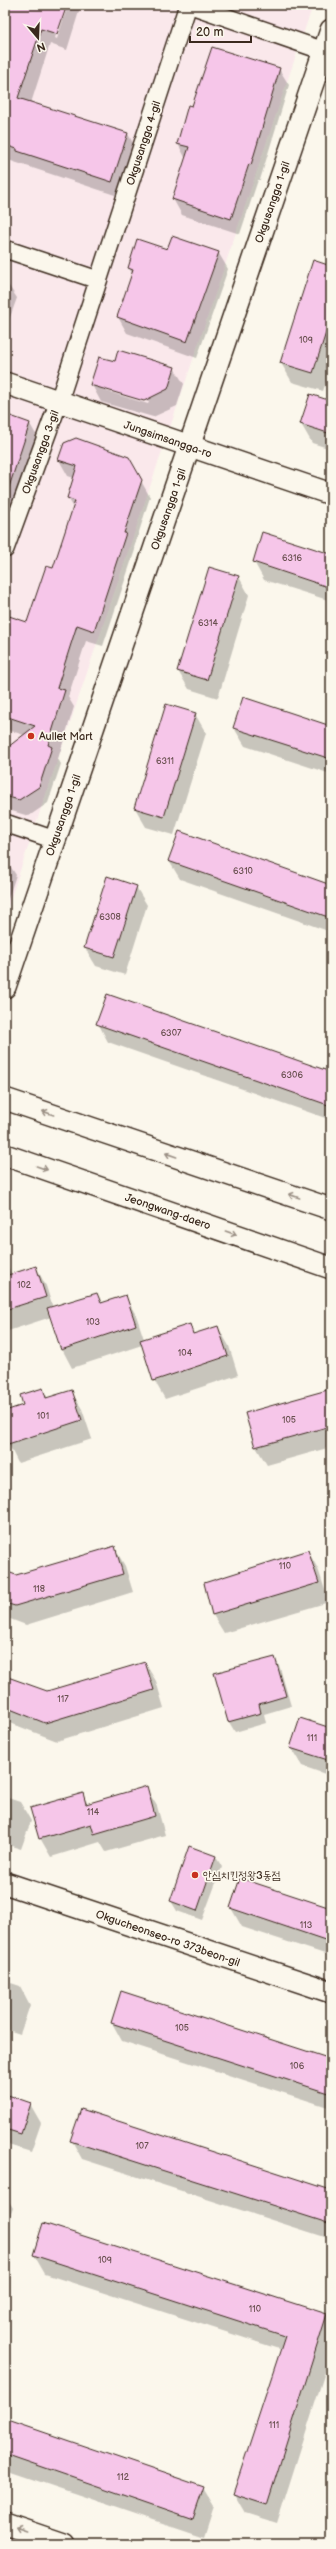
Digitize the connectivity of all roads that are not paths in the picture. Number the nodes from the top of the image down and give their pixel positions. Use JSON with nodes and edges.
{"nodes":[{"id":1,"x":189,"y":5,"type":"edge"},
{"id":2,"x":331,"y":30,"type":"edge"},
{"id":3,"x":324,"y":51,"type":"junction"},
{"id":4,"x":5,"y":249,"type":"edge"},
{"id":5,"x":98,"y":280,"type":"junction"},
{"id":6,"x":5,"y":383,"type":"edge"},
{"id":7,"x":59,"y":402,"type":"junction"},
{"id":8,"x":189,"y":446,"type":"junction"},
{"id":9,"x":331,"y":494,"type":"edge"},
{"id":10,"x":9,"y":524,"type":"edge"},
{"id":11,"x":5,"y":549,"type":"edge"},
{"id":12,"x":5,"y":823,"type":"edge"},
{"id":13,"x":55,"y":840,"type":"junction"},
{"id":14,"x":5,"y":987,"type":"edge"},
{"id":15,"x":5,"y":1099,"type":"edge"},
{"id":16,"x":5,"y":1155,"type":"edge"},
{"id":17,"x":331,"y":1209,"type":"edge"},
{"id":18,"x":331,"y":1268,"type":"edge"},
{"id":19,"x":5,"y":1883,"type":"edge"},
{"id":20,"x":331,"y":1992,"type":"edge"},
{"id":21,"x":5,"y":2524,"type":"edge"},
{"id":22,"x":64,"y":2544,"type":"edge"}],
"edges":[{"from":1,"to":3,"type":"street","name":"Okgusangga 4-gil"},
{"from":1,"to":5,"type":"street","name":"Okgusangga 4-gil"},
{"from":2,"to":3,"type":"street","name":"Okgusangga 1-gil"},
{"from":3,"to":8,"type":"street","name":"Okgusangga 1-gil"},
{"from":4,"to":5,"type":"street"},
{"from":5,"to":7,"type":"street","name":"Okgusangga 4-gil"},
{"from":6,"to":7,"type":"street","name":"Jungsimsangga-ro"},
{"from":7,"to":8,"type":"street","name":"Jungsimsangga-ro"},
{"from":7,"to":10,"type":"street","name":"Okgusangga 3-gil"},
{"from":8,"to":9,"type":"street","name":"Jungsimsangga-ro"},
{"from":8,"to":13,"type":"street","name":"Okgusangga 1-gil"},
{"from":10,"to":11,"type":"street","name":"Okgusangga 3-gil"},
{"from":12,"to":13,"type":"street"},
{"from":13,"to":14,"type":"street","name":"Okgusangga 1-gil"},
{"from":17,"to":15,"type":"street","one_way":true},
{"from":16,"to":18,"type":"street","name":"Jeongwang-daero","one_way":true},
{"from":19,"to":20,"type":"street","name":"Okgucheonseo-ro 373beon-gil"},
{"from":22,"to":21,"type":"street","one_way":true}]}
